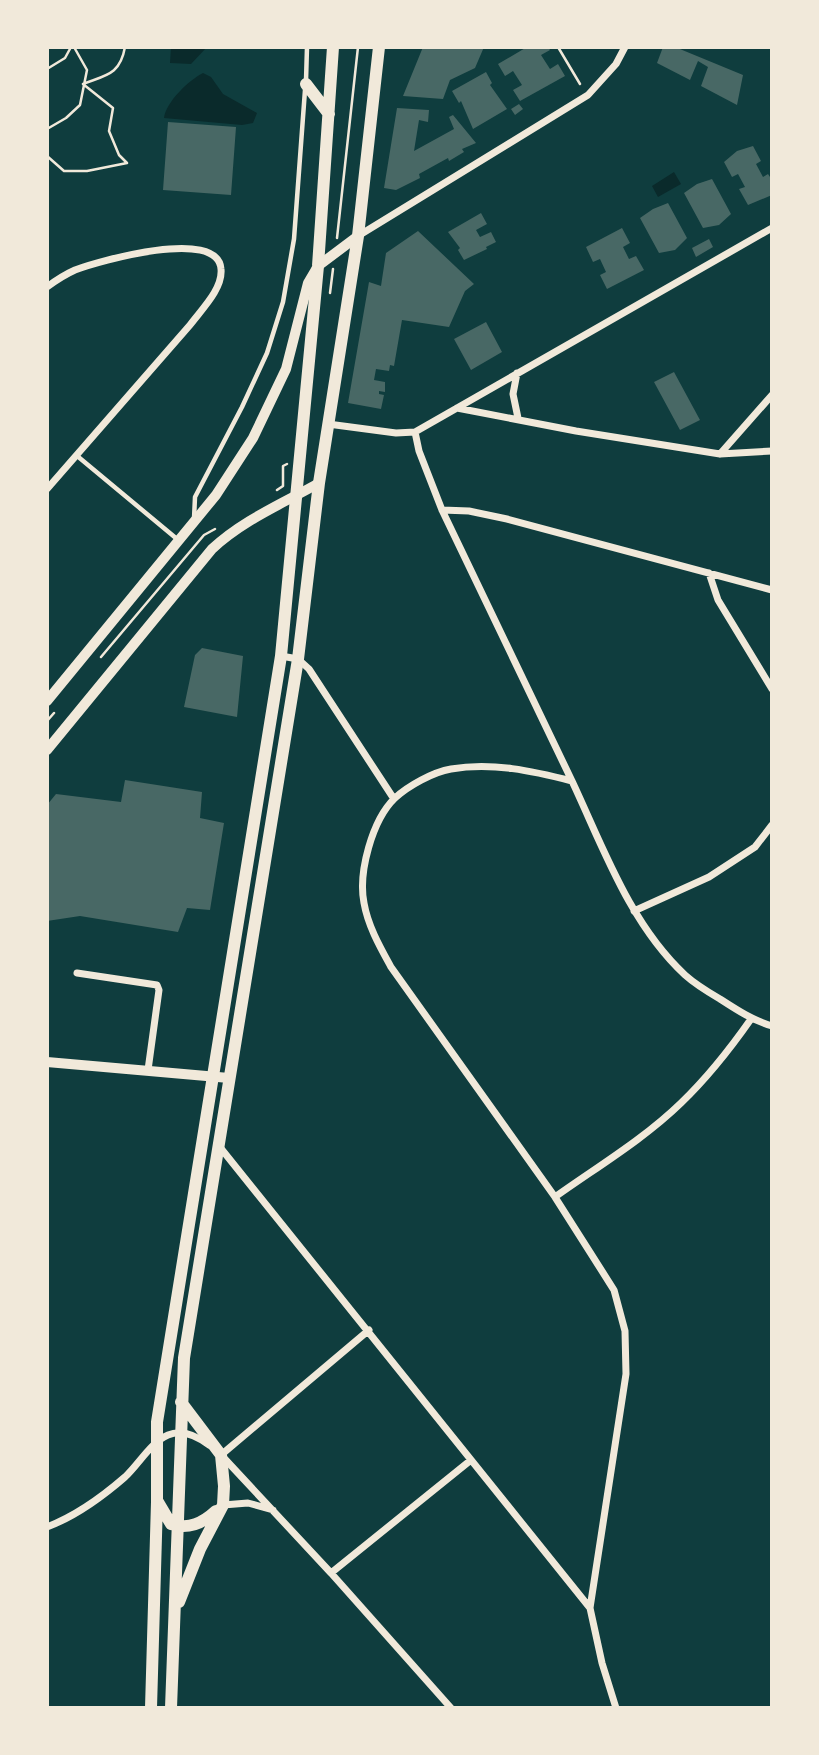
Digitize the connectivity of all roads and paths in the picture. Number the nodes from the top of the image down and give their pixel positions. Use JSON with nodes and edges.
{"nodes":[{"id":1,"x":73,"y":47,"type":"edge"},
{"id":2,"x":125,"y":47,"type":"edge"},
{"id":3,"x":307,"y":47,"type":"edge"},
{"id":4,"x":333,"y":47,"type":"edge"},
{"id":5,"x":358,"y":47,"type":"edge"},
{"id":6,"x":379,"y":47,"type":"edge"},
{"id":7,"x":558,"y":47,"type":"edge"},
{"id":8,"x":625,"y":47,"type":"edge"},
{"id":9,"x":47,"y":69,"type":"edge"},
{"id":10,"x":83,"y":84,"type":"junction"},
{"id":11,"x":306,"y":84,"type":"junction"},
{"id":12,"x":580,"y":84,"type":"dead end"},
{"id":13,"x":329,"y":114,"type":"junction"},
{"id":14,"x":47,"y":129,"type":"edge"},
{"id":15,"x":47,"y":156,"type":"edge"},
{"id":16,"x":339,"y":222,"type":"dead end"},
{"id":17,"x":772,"y":228,"type":"edge"},
{"id":18,"x":358,"y":236,"type":"junction"},
{"id":19,"x":318,"y":266,"type":"junction"},
{"id":20,"x":47,"y":287,"type":"edge"},
{"id":21,"x":517,"y":373,"type":"junction"},
{"id":22,"x":772,"y":395,"type":"edge"},
{"id":23,"x":457,"y":408,"type":"junction"},
{"id":24,"x":518,"y":418,"type":"junction"},
{"id":25,"x":328,"y":424,"type":"junction"},
{"id":26,"x":415,"y":432,"type":"junction"},
{"id":27,"x":772,"y":451,"type":"edge"},
{"id":28,"x":76,"y":454,"type":"junction"},
{"id":29,"x":720,"y":454,"type":"junction"},
{"id":30,"x":319,"y":483,"type":"junction"},
{"id":31,"x":47,"y":489,"type":"edge"},
{"id":32,"x":296,"y":496,"type":"junction"},
{"id":33,"x":442,"y":510,"type":"junction"},
{"id":34,"x":194,"y":521,"type":"junction"},
{"id":35,"x":178,"y":541,"type":"junction"},
{"id":36,"x":709,"y":573,"type":"junction"},
{"id":37,"x":772,"y":590,"type":"edge"},
{"id":38,"x":281,"y":656,"type":"junction"},
{"id":39,"x":298,"y":659,"type":"junction"},
{"id":40,"x":772,"y":689,"type":"edge"},
{"id":41,"x":47,"y":701,"type":"edge"},
{"id":42,"x":47,"y":750,"type":"edge"},
{"id":43,"x":572,"y":781,"type":"junction"},
{"id":44,"x":394,"y":799,"type":"junction"},
{"id":45,"x":772,"y":825,"type":"edge"},
{"id":46,"x":634,"y":911,"type":"junction"},
{"id":47,"x":76,"y":973,"type":"dead end"},
{"id":48,"x":751,"y":1019,"type":"junction"},
{"id":49,"x":772,"y":1026,"type":"edge"},
{"id":50,"x":47,"y":1062,"type":"edge"},
{"id":51,"x":148,"y":1070,"type":"junction"},
{"id":52,"x":215,"y":1076,"type":"junction"},
{"id":53,"x":229,"y":1078,"type":"junction"},
{"id":54,"x":219,"y":1146,"type":"junction"},
{"id":55,"x":555,"y":1197,"type":"junction"},
{"id":56,"x":369,"y":1330,"type":"junction"},
{"id":57,"x":181,"y":1402,"type":"junction"},
{"id":58,"x":180,"y":1433,"type":"junction"},
{"id":59,"x":156,"y":1442,"type":"junction"},
{"id":60,"x":220,"y":1455,"type":"junction"},
{"id":61,"x":471,"y":1460,"type":"junction"},
{"id":62,"x":157,"y":1502,"type":"junction"},
{"id":63,"x":223,"y":1505,"type":"junction"},
{"id":64,"x":274,"y":1510,"type":"junction"},
{"id":65,"x":178,"y":1526,"type":"junction"},
{"id":66,"x":47,"y":1527,"type":"edge"},
{"id":67,"x":331,"y":1573,"type":"junction"},
{"id":68,"x":590,"y":1608,"type":"junction"},
{"id":69,"x":175,"y":1611,"type":"junction"},
{"id":70,"x":151,"y":1708,"type":"edge"},
{"id":71,"x":171,"y":1708,"type":"edge"},
{"id":72,"x":451,"y":1708,"type":"edge"},
{"id":73,"x":616,"y":1708,"type":"edge"}],
"edges":[{"from":1,"to":9,"type":"path"},
{"from":1,"to":10,"type":"path"},
{"from":2,"to":10,"type":"path"},
{"from":3,"to":11,"type":"lane"},
{"from":4,"to":13,"type":"main road"},
{"from":5,"to":16,"type":"path"},
{"from":6,"to":18,"type":"main road"},
{"from":7,"to":12,"type":"path"},
{"from":8,"to":18,"type":"street"},
{"from":10,"to":14,"type":"path"},
{"from":10,"to":15,"type":"path"},
{"from":11,"to":13,"type":"main road"},
{"from":11,"to":34,"type":"lane"},
{"from":13,"to":19,"type":"main road"},
{"from":17,"to":21,"type":"street"},
{"from":18,"to":19,"type":"main road"},
{"from":18,"to":25,"type":"main road"},
{"from":19,"to":32,"type":"main road"},
{"from":19,"to":34,"type":"main road"},
{"from":20,"to":28,"type":"street"},
{"from":21,"to":23,"type":"street"},
{"from":21,"to":24,"type":"street"},
{"from":22,"to":29,"type":"street"},
{"from":23,"to":24,"type":"street"},
{"from":23,"to":26,"type":"street"},
{"from":24,"to":29,"type":"street"},
{"from":25,"to":26,"type":"street"},
{"from":25,"to":30,"type":"main road"},
{"from":26,"to":33,"type":"street"},
{"from":27,"to":29,"type":"street"},
{"from":28,"to":31,"type":"street"},
{"from":28,"to":35,"type":"lane"},
{"from":30,"to":32,"type":"main road"},
{"from":30,"to":39,"type":"main road"},
{"from":32,"to":38,"type":"main road"},
{"from":32,"to":42,"type":"main road"},
{"from":33,"to":36,"type":"street"},
{"from":33,"to":43,"type":"street"},
{"from":34,"to":35,"type":"main road"},
{"from":35,"to":41,"type":"main road"},
{"from":36,"to":37,"type":"street"},
{"from":36,"to":40,"type":"street"},
{"from":38,"to":39,"type":"street"},
{"from":38,"to":52,"type":"main road"},
{"from":39,"to":44,"type":"street"},
{"from":39,"to":53,"type":"main road"},
{"from":43,"to":44,"type":"street"},
{"from":43,"to":46,"type":"street"},
{"from":44,"to":55,"type":"street"},
{"from":45,"to":46,"type":"street"},
{"from":46,"to":48,"type":"street"},
{"from":47,"to":51,"type":"street"},
{"from":48,"to":49,"type":"street"},
{"from":48,"to":55,"type":"street"},
{"from":50,"to":51,"type":"street"},
{"from":51,"to":52,"type":"street"},
{"from":52,"to":53,"type":"street"},
{"from":52,"to":59,"type":"main road"},
{"from":53,"to":54,"type":"main road"},
{"from":54,"to":56,"type":"street"},
{"from":54,"to":57,"type":"main road"},
{"from":55,"to":68,"type":"street"},
{"from":56,"to":60,"type":"street"},
{"from":56,"to":61,"type":"street"},
{"from":57,"to":58,"type":"main road"},
{"from":57,"to":60,"type":"main road"},
{"from":58,"to":59,"type":"street"},
{"from":58,"to":60,"type":"street"},
{"from":58,"to":65,"type":"main road"},
{"from":59,"to":62,"type":"main road"},
{"from":59,"to":66,"type":"street"},
{"from":60,"to":63,"type":"main road"},
{"from":60,"to":64,"type":"street"},
{"from":61,"to":67,"type":"street"},
{"from":61,"to":68,"type":"street"},
{"from":62,"to":65,"type":"main road"},
{"from":62,"to":70,"type":"main road"},
{"from":63,"to":64,"type":"street"},
{"from":63,"to":65,"type":"main road"},
{"from":63,"to":69,"type":"main road"},
{"from":64,"to":67,"type":"street"},
{"from":65,"to":69,"type":"main road"},
{"from":67,"to":72,"type":"street"},
{"from":68,"to":73,"type":"street"},
{"from":69,"to":71,"type":"main road"}]}
